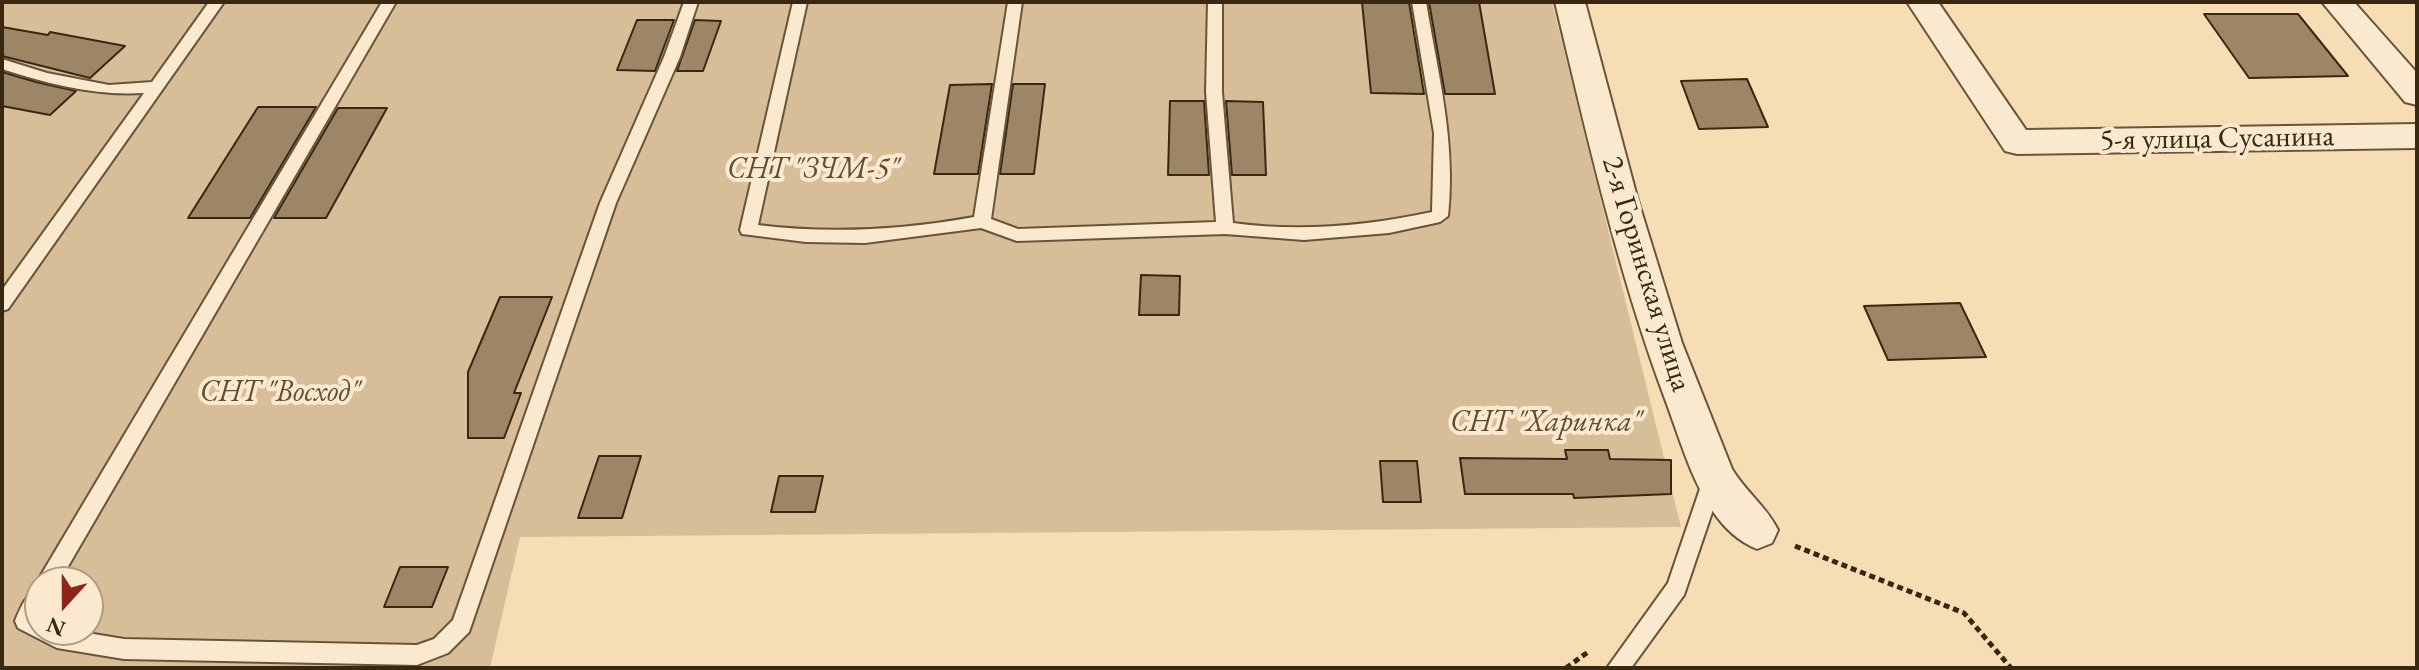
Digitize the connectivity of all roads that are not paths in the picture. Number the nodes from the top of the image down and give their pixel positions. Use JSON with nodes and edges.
{"nodes":[{"id":1,"x":217,"y":2,"type":"edge"},
{"id":2,"x":389,"y":2,"type":"edge"},
{"id":3,"x":691,"y":2,"type":"edge"},
{"id":4,"x":800,"y":2,"type":"edge"},
{"id":5,"x":1015,"y":2,"type":"edge"},
{"id":6,"x":1215,"y":2,"type":"edge"},
{"id":7,"x":1419,"y":2,"type":"edge"},
{"id":8,"x":1570,"y":2,"type":"edge"},
{"id":9,"x":1922,"y":2,"type":"edge"},
{"id":10,"x":2337,"y":2,"type":"edge"},
{"id":11,"x":2,"y":64,"type":"edge"},
{"id":12,"x":158,"y":87,"type":"junction"},
{"id":13,"x":2417,"y":94,"type":"edge"},
{"id":14,"x":2417,"y":136,"type":"edge"},
{"id":15,"x":982,"y":222,"type":"junction"},
{"id":16,"x":1225,"y":228,"type":"junction"},
{"id":17,"x":2,"y":304,"type":"edge"},
{"id":18,"x":1714,"y":476,"type":"junction"},
{"id":19,"x":1757,"y":530,"type":"road end"},
{"id":20,"x":57,"y":566,"type":"edge"},
{"id":21,"x":104,"y":646,"type":"edge"},
{"id":22,"x":1618,"y":668,"type":"edge"}],
"edges":[{"from":1,"to":12,"type":"lane"},
{"from":2,"to":20,"type":"lane"},
{"from":3,"to":21,"type":"lane"},
{"from":4,"to":15,"type":"lane"},
{"from":5,"to":15,"type":"lane"},
{"from":6,"to":16,"type":"lane"},
{"from":7,"to":16,"type":"lane"},
{"from":8,"to":18,"type":"street","name":"2-я Горинская улица"},
{"from":9,"to":14,"type":"street","name":"5-я улица Сусанина"},
{"from":10,"to":13,"type":"street"},
{"from":11,"to":12,"type":"lane"},
{"from":12,"to":17,"type":"lane"},
{"from":15,"to":16,"type":"lane"},
{"from":18,"to":19,"type":"street","name":"2-я Горинская улица"},
{"from":18,"to":22,"type":"lane"}]}
